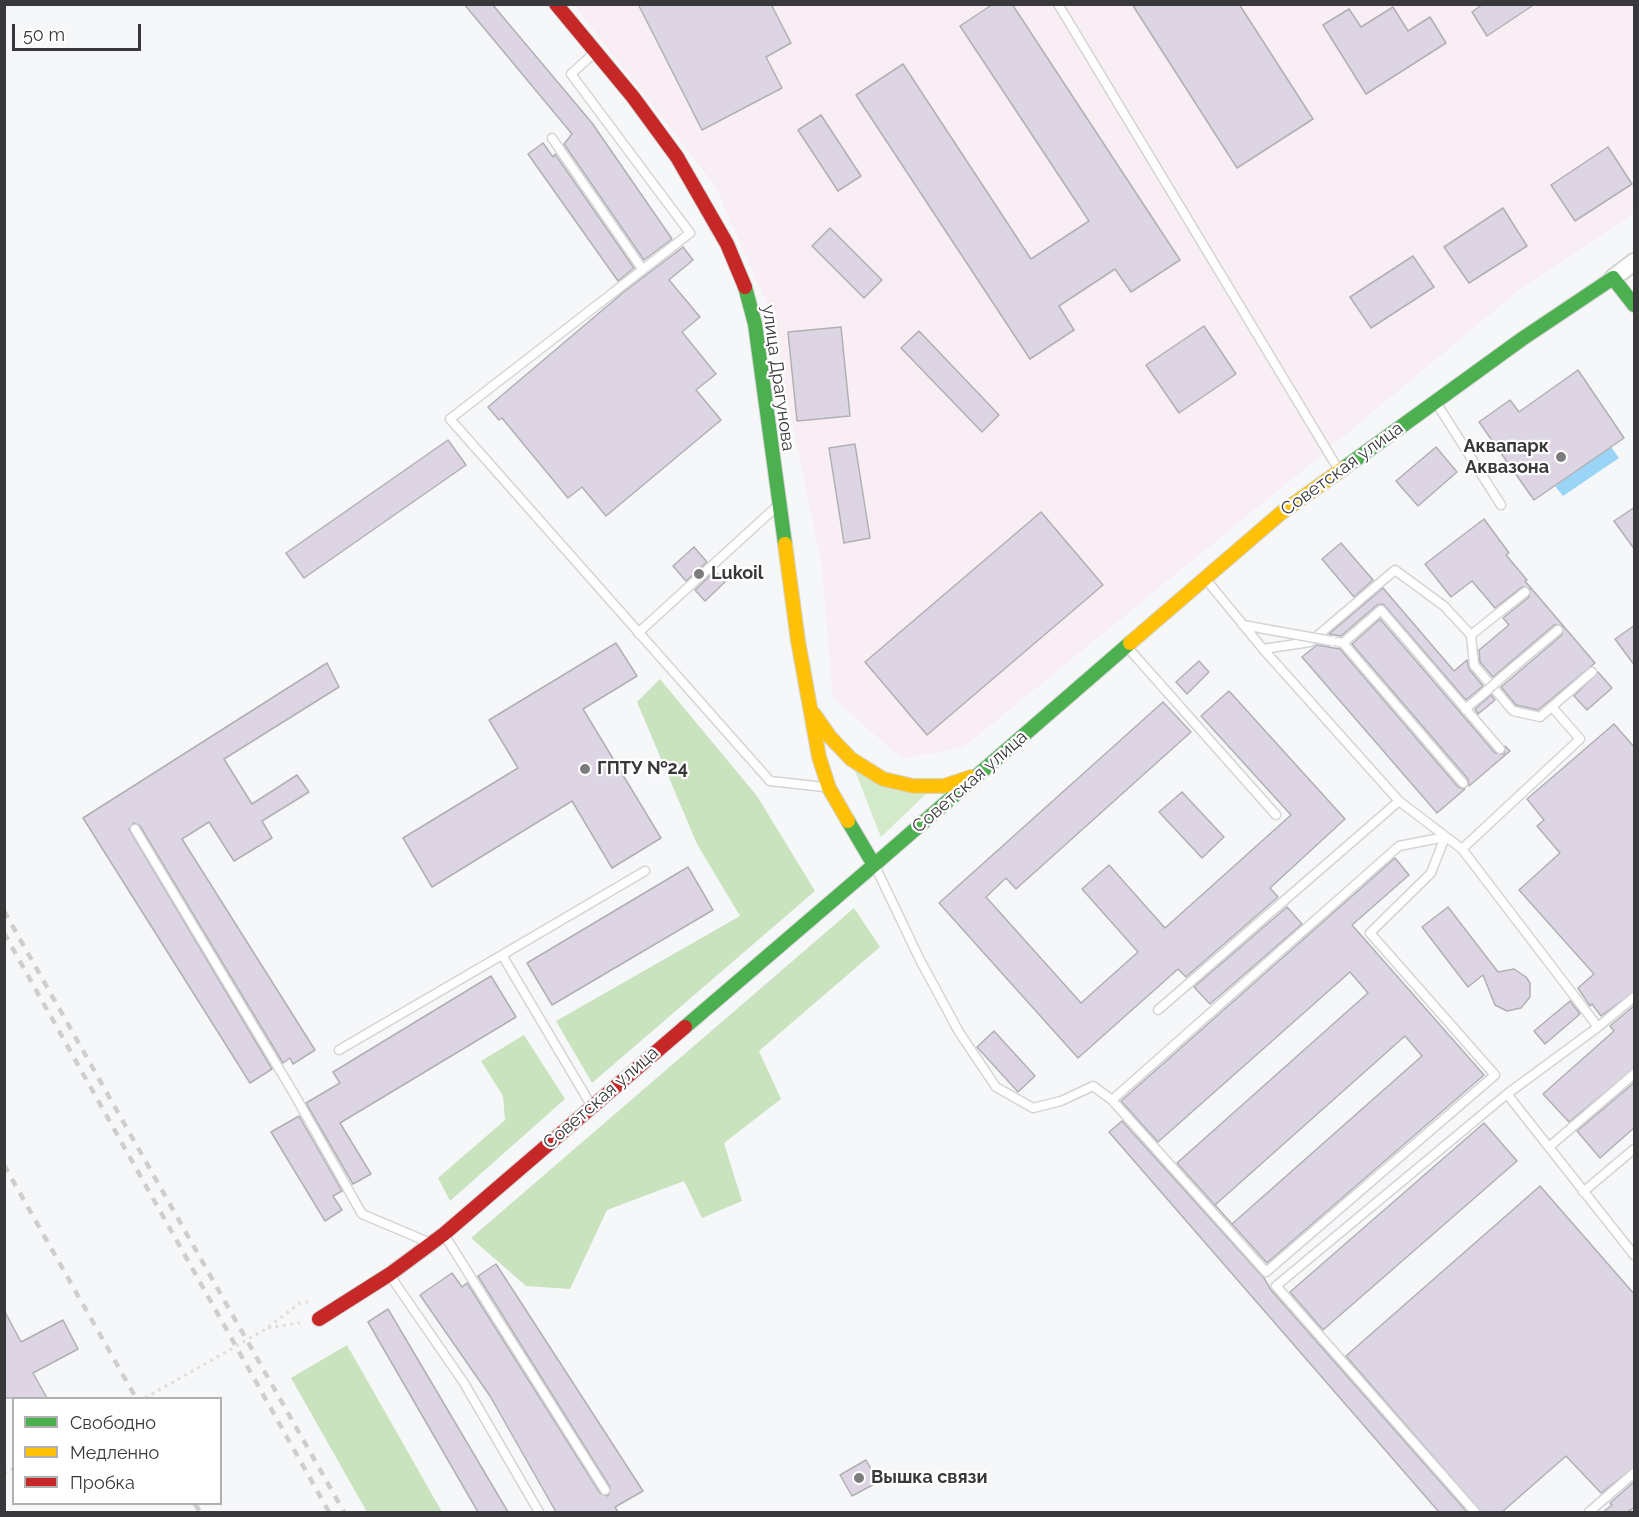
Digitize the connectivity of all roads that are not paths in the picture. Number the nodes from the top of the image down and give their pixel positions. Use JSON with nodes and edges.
{"nodes":[{"id":1,"x":556,"y":4,"type":"edge"},
{"id":2,"x":1058,"y":4,"type":"edge"},
{"id":3,"x":595,"y":52,"type":"junction"},
{"id":4,"x":552,"y":138,"type":"dead end"},
{"id":5,"x":1635,"y":262,"type":"edge"},
{"id":6,"x":643,"y":270,"type":"junction"},
{"id":7,"x":1613,"y":278,"type":"junction"},
{"id":8,"x":1635,"y":305,"type":"edge"},
{"id":9,"x":1490,"y":375,"type":"dead end"},
{"id":10,"x":1440,"y":397,"type":"junction"},
{"id":11,"x":1339,"y":470,"type":"junction"},
{"id":12,"x":1501,"y":505,"type":"dead end"},
{"id":13,"x":778,"y":506,"type":"junction"},
{"id":14,"x":1205,"y":578,"type":"junction"},
{"id":15,"x":1525,"y":592,"type":"dead end"},
{"id":16,"x":1243,"y":625,"type":"junction"},
{"id":17,"x":1558,"y":630,"type":"dead end"},
{"id":18,"x":638,"y":633,"type":"junction"},
{"id":19,"x":1471,"y":635,"type":"junction"},
{"id":20,"x":1343,"y":643,"type":"junction"},
{"id":21,"x":1126,"y":645,"type":"junction"},
{"id":22,"x":1263,"y":649,"type":"junction"},
{"id":23,"x":1592,"y":672,"type":"dead end"},
{"id":24,"x":808,"y":705,"type":"junction"},
{"id":25,"x":1552,"y":707,"type":"junction"},
{"id":26,"x":1466,"y":709,"type":"junction"},
{"id":27,"x":1500,"y":749,"type":"dead end"},
{"id":28,"x":978,"y":774,"type":"junction"},
{"id":29,"x":1463,"y":783,"type":"dead end"},
{"id":30,"x":829,"y":788,"type":"junction"},
{"id":31,"x":1399,"y":801,"type":"junction"},
{"id":32,"x":1276,"y":815,"type":"dead end"},
{"id":33,"x":135,"y":829,"type":"dead end"},
{"id":34,"x":1445,"y":837,"type":"junction"},
{"id":35,"x":1462,"y":849,"type":"junction"},
{"id":36,"x":874,"y":865,"type":"junction"},
{"id":37,"x":645,"y":871,"type":"dead end"},
{"id":38,"x":502,"y":955,"type":"junction"},
{"id":39,"x":1635,"y":997,"type":"edge"},
{"id":40,"x":1158,"y":1010,"type":"dead end"},
{"id":41,"x":1598,"y":1027,"type":"junction"},
{"id":42,"x":339,"y":1050,"type":"dead end"},
{"id":43,"x":1635,"y":1074,"type":"edge"},
{"id":44,"x":1507,"y":1094,"type":"junction"},
{"id":45,"x":1112,"y":1100,"type":"junction"},
{"id":46,"x":591,"y":1105,"type":"junction"},
{"id":47,"x":1549,"y":1147,"type":"junction"},
{"id":48,"x":1635,"y":1149,"type":"edge"},
{"id":49,"x":1583,"y":1192,"type":"junction"},
{"id":50,"x":444,"y":1234,"type":"junction"},
{"id":51,"x":432,"y":1243,"type":"junction"},
{"id":52,"x":1635,"y":1255,"type":"edge"},
{"id":53,"x":390,"y":1274,"type":"junction"},
{"id":54,"x":319,"y":1319,"type":"road end"},
{"id":55,"x":1635,"y":1473,"type":"edge"},
{"id":56,"x":605,"y":1490,"type":"dead end"},
{"id":57,"x":539,"y":1512,"type":"edge"},
{"id":58,"x":1475,"y":1512,"type":"edge"},
{"id":59,"x":1589,"y":1512,"type":"edge"}],
"edges":[{"from":1,"to":3,"type":"main road","name":"улица Драгунова"},
{"from":2,"to":11,"type":"lane"},
{"from":3,"to":6,"type":"lane"},
{"from":3,"to":13,"type":"main road","name":"улица Драгунова"},
{"from":4,"to":6,"type":"lane"},
{"from":5,"to":7,"type":"street","name":"Советская улица"},
{"from":6,"to":18,"type":"lane"},
{"from":7,"to":8,"type":"main road"},
{"from":7,"to":10,"type":"main road","name":"Советская улица"},
{"from":9,"to":10,"type":"lane"},
{"from":10,"to":11,"type":"main road","name":"Советская улица"},
{"from":10,"to":12,"type":"lane"},
{"from":11,"to":14,"type":"main road","name":"Советская улица"},
{"from":13,"to":18,"type":"lane"},
{"from":13,"to":24,"type":"main road","name":"улица Драгунова"},
{"from":14,"to":16,"type":"lane"},
{"from":14,"to":21,"type":"main road","name":"Советская улица"},
{"from":15,"to":19,"type":"lane"},
{"from":16,"to":20,"type":"lane","bridge":true},
{"from":16,"to":22,"type":"lane"},
{"from":17,"to":26,"type":"lane","bridge":true},
{"from":18,"to":30,"type":"lane"},
{"from":19,"to":22,"type":"lane"},
{"from":19,"to":25,"type":"lane"},
{"from":20,"to":26,"type":"lane"},
{"from":20,"to":29,"type":"lane"},
{"from":21,"to":28,"type":"main road","name":"Советская улица"},
{"from":21,"to":32,"type":"lane"},
{"from":22,"to":31,"type":"lane"},
{"from":23,"to":25,"type":"lane"},
{"from":24,"to":28,"type":"main road"},
{"from":24,"to":30,"type":"main road","name":"улица Драгунова"},
{"from":25,"to":35,"type":"lane"},
{"from":26,"to":27,"type":"lane"},
{"from":28,"to":36,"type":"main road","name":"Советская улица"},
{"from":30,"to":36,"type":"main road","name":"улица Драгунова"},
{"from":31,"to":34,"type":"lane"},
{"from":31,"to":40,"type":"lane"},
{"from":33,"to":51,"type":"lane"},
{"from":34,"to":35,"type":"lane"},
{"from":34,"to":45,"type":"lane"},
{"from":34,"to":45,"type":"lane"},
{"from":35,"to":41,"type":"lane"},
{"from":36,"to":45,"type":"lane"},
{"from":36,"to":46,"type":"main road","name":"Советская улица"},
{"from":37,"to":38,"type":"lane"},
{"from":38,"to":42,"type":"lane"},
{"from":38,"to":46,"type":"lane"},
{"from":39,"to":41,"type":"lane"},
{"from":41,"to":44,"type":"lane"},
{"from":43,"to":47,"type":"lane"},
{"from":44,"to":47,"type":"lane"},
{"from":44,"to":58,"type":"lane"},
{"from":46,"to":50,"type":"main road","name":"Советская улица"},
{"from":47,"to":49,"type":"lane"},
{"from":48,"to":49,"type":"lane"},
{"from":49,"to":52,"type":"lane"},
{"from":50,"to":51,"type":"main road","name":"Советская улица"},
{"from":50,"to":56,"type":"lane"},
{"from":51,"to":53,"type":"main road","name":"Советская улица"},
{"from":53,"to":54,"type":"main road","name":"Советская улица"},
{"from":53,"to":57,"type":"lane"},
{"from":55,"to":59,"type":"lane"}]}
